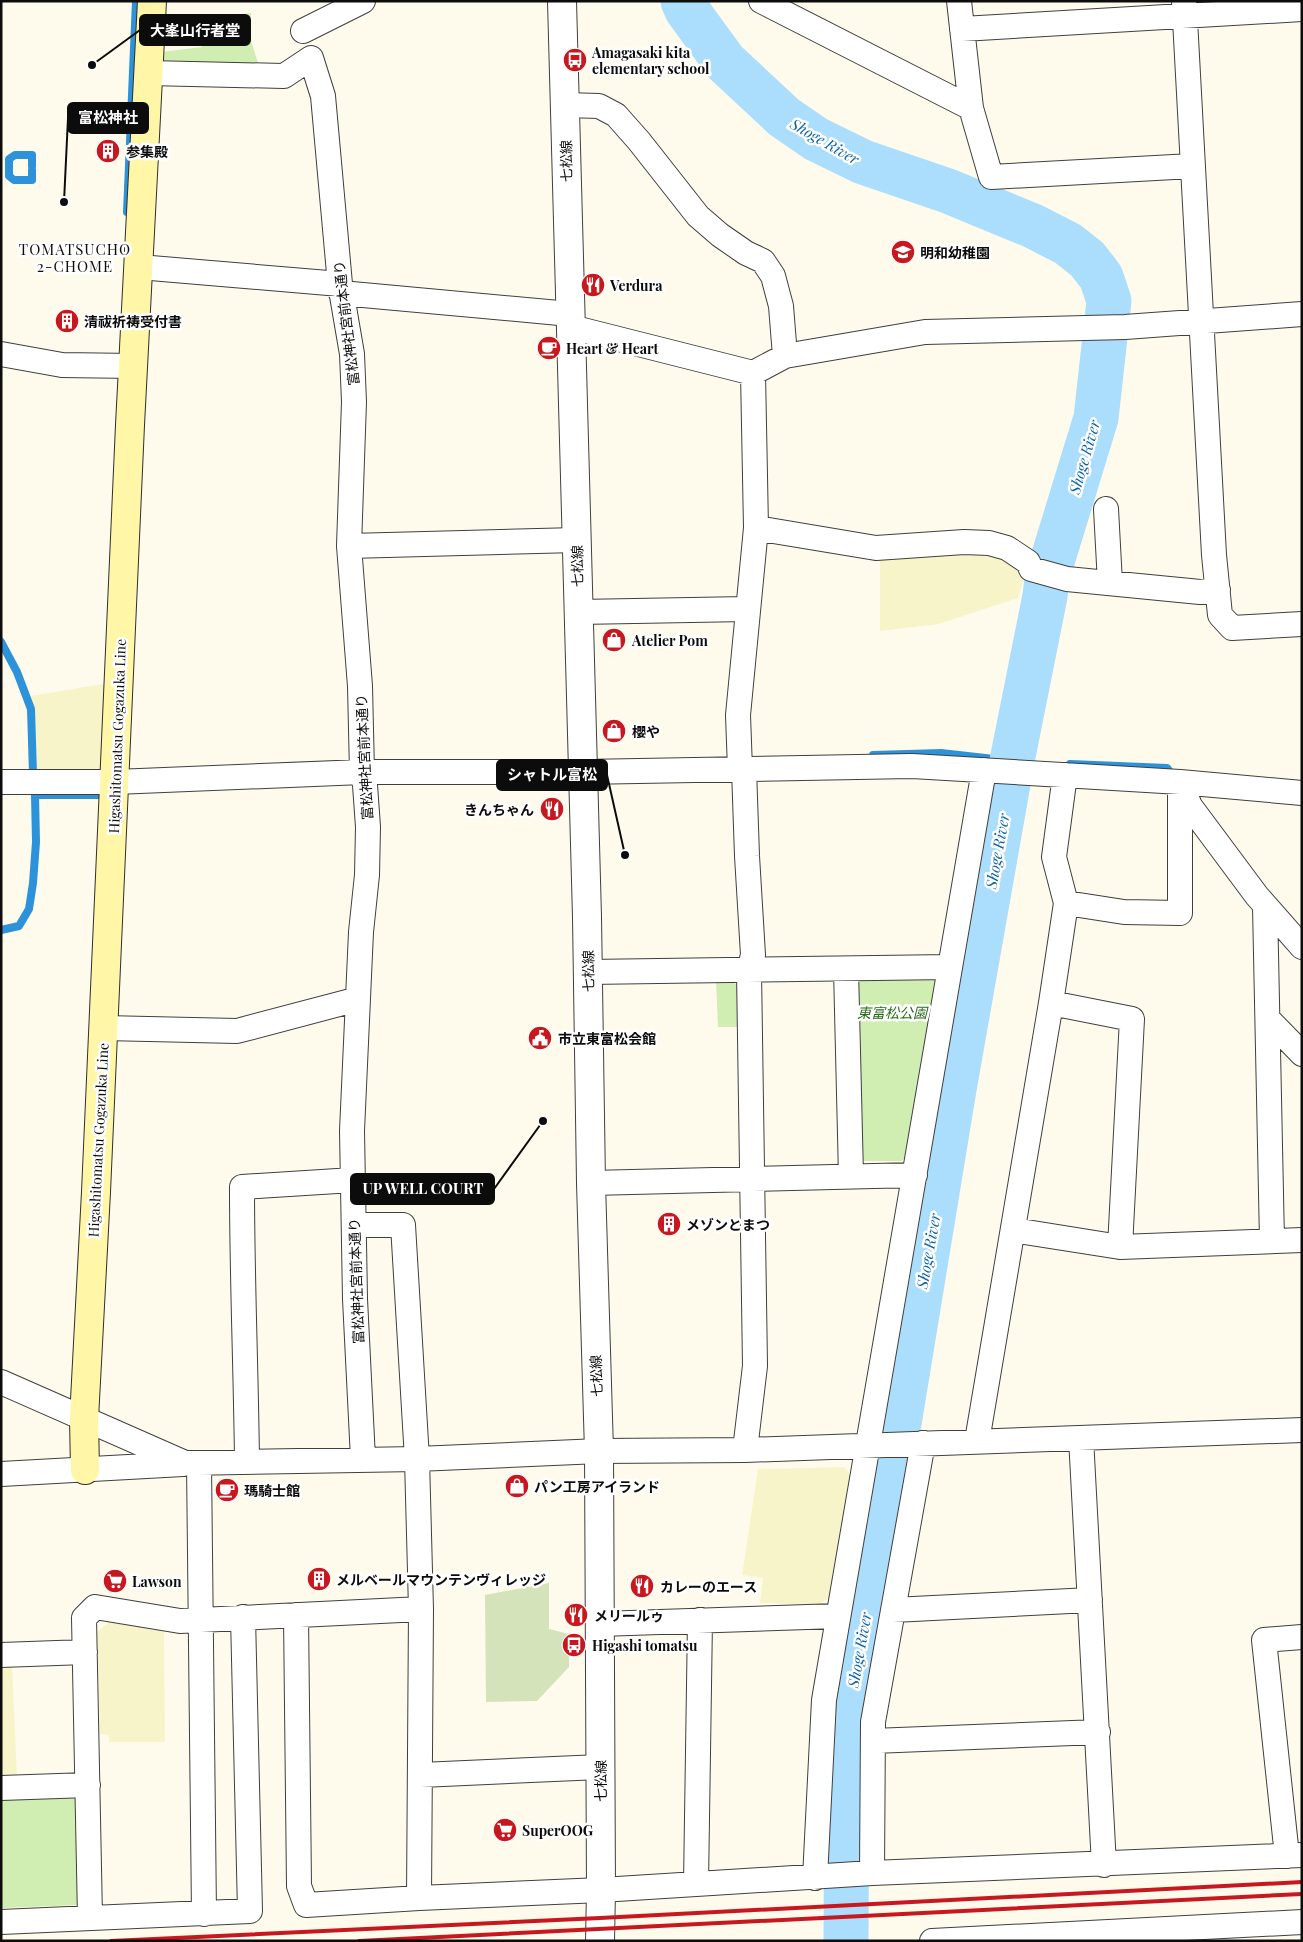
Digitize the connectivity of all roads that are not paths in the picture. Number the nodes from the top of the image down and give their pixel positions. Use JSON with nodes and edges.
{"nodes":[{"id":1,"x":152,"y":1,"type":"edge"},
{"id":2,"x":363,"y":1,"type":"edge"},
{"id":3,"x":562,"y":1,"type":"edge"},
{"id":4,"x":761,"y":1,"type":"edge"},
{"id":5,"x":959,"y":1,"type":"edge"},
{"id":6,"x":1184,"y":8,"type":"edge"},
{"id":7,"x":1302,"y":9,"type":"edge"},
{"id":8,"x":962,"y":29,"type":"junction"},
{"id":9,"x":303,"y":31,"type":"dead end"},
{"id":10,"x":148,"y":73,"type":"junction"},
{"id":11,"x":565,"y":105,"type":"junction"},
{"id":12,"x":971,"y":108,"type":"junction"},
{"id":13,"x":1192,"y":166,"type":"junction"},
{"id":14,"x":139,"y":267,"type":"junction"},
{"id":15,"x":341,"y":289,"type":"junction"},
{"id":16,"x":1302,"y":314,"type":"edge"},
{"id":17,"x":570,"y":320,"type":"junction"},
{"id":18,"x":1201,"y":322,"type":"junction"},
{"id":19,"x":1,"y":354,"type":"edge"},
{"id":20,"x":785,"y":356,"type":"junction"},
{"id":21,"x":134,"y":366,"type":"junction"},
{"id":22,"x":753,"y":373,"type":"junction"},
{"id":23,"x":1106,"y":509,"type":"dead end"},
{"id":24,"x":756,"y":528,"type":"junction"},
{"id":25,"x":577,"y":540,"type":"junction"},
{"id":26,"x":349,"y":546,"type":"junction"},
{"id":27,"x":1110,"y":583,"type":"junction"},
{"id":28,"x":1218,"y":590,"type":"junction"},
{"id":29,"x":747,"y":609,"type":"junction"},
{"id":30,"x":578,"y":612,"type":"junction"},
{"id":31,"x":1302,"y":624,"type":"edge"},
{"id":32,"x":742,"y":769,"type":"junction"},
{"id":33,"x":988,"y":770,"type":"junction"},
{"id":34,"x":362,"y":772,"type":"junction"},
{"id":35,"x":583,"y":772,"type":"junction"},
{"id":36,"x":1065,"y":774,"type":"junction"},
{"id":37,"x":1,"y":782,"type":"edge"},
{"id":38,"x":115,"y":782,"type":"junction"},
{"id":39,"x":1180,"y":782,"type":"junction"},
{"id":40,"x":1302,"y":792,"type":"edge"},
{"id":41,"x":1066,"y":903,"type":"junction"},
{"id":42,"x":1265,"y":906,"type":"junction"},
{"id":43,"x":1301,"y":943,"type":"edge"},
{"id":44,"x":950,"y":967,"type":"junction"},
{"id":45,"x":846,"y":969,"type":"junction"},
{"id":46,"x":749,"y":971,"type":"junction"},
{"id":47,"x":588,"y":972,"type":"junction"},
{"id":48,"x":358,"y":999,"type":"junction"},
{"id":49,"x":1051,"y":1004,"type":"junction"},
{"id":50,"x":1268,"y":1019,"type":"junction"},
{"id":51,"x":104,"y":1028,"type":"junction"},
{"id":52,"x":1302,"y":1054,"type":"edge"},
{"id":53,"x":915,"y":1175,"type":"junction"},
{"id":54,"x":851,"y":1176,"type":"junction"},
{"id":55,"x":753,"y":1179,"type":"junction"},
{"id":56,"x":353,"y":1180,"type":"junction"},
{"id":57,"x":591,"y":1183,"type":"junction"},
{"id":58,"x":354,"y":1226,"type":"junction"},
{"id":59,"x":1013,"y":1230,"type":"junction"},
{"id":60,"x":1302,"y":1240,"type":"edge"},
{"id":61,"x":1272,"y":1241,"type":"junction"},
{"id":62,"x":1120,"y":1247,"type":"junction"},
{"id":63,"x":1,"y":1382,"type":"edge"},
{"id":64,"x":84,"y":1419,"type":"junction"},
{"id":65,"x":1302,"y":1430,"type":"edge"},
{"id":66,"x":1081,"y":1438,"type":"junction"},
{"id":67,"x":977,"y":1441,"type":"junction"},
{"id":68,"x":918,"y":1444,"type":"junction"},
{"id":69,"x":874,"y":1445,"type":"junction"},
{"id":70,"x":745,"y":1450,"type":"junction"},
{"id":71,"x":599,"y":1451,"type":"junction"},
{"id":72,"x":417,"y":1458,"type":"junction"},
{"id":73,"x":363,"y":1459,"type":"junction"},
{"id":74,"x":247,"y":1462,"type":"junction"},
{"id":75,"x":192,"y":1463,"type":"junction"},
{"id":76,"x":85,"y":1470,"type":"junction"},
{"id":77,"x":1,"y":1474,"type":"edge"},
{"id":78,"x":1090,"y":1600,"type":"junction"},
{"id":79,"x":421,"y":1610,"type":"junction"},
{"id":80,"x":893,"y":1610,"type":"junction"},
{"id":81,"x":296,"y":1615,"type":"junction"},
{"id":82,"x":838,"y":1616,"type":"junction"},
{"id":83,"x":243,"y":1617,"type":"junction"},
{"id":84,"x":200,"y":1620,"type":"junction"},
{"id":85,"x":700,"y":1620,"type":"junction"},
{"id":86,"x":600,"y":1624,"type":"junction"},
{"id":87,"x":1302,"y":1637,"type":"edge"},
{"id":88,"x":85,"y":1652,"type":"junction"},
{"id":89,"x":1,"y":1655,"type":"edge"},
{"id":90,"x":1098,"y":1732,"type":"junction"},
{"id":91,"x":873,"y":1741,"type":"junction"},
{"id":92,"x":600,"y":1767,"type":"junction"},
{"id":93,"x":420,"y":1775,"type":"junction"},
{"id":94,"x":88,"y":1785,"type":"junction"},
{"id":95,"x":1,"y":1788,"type":"edge"},
{"id":96,"x":1294,"y":1855,"type":"edge"},
{"id":97,"x":1104,"y":1865,"type":"junction"},
{"id":98,"x":867,"y":1874,"type":"junction"},
{"id":99,"x":822,"y":1877,"type":"junction"},
{"id":100,"x":696,"y":1884,"type":"junction"},
{"id":101,"x":601,"y":1890,"type":"junction"},
{"id":102,"x":419,"y":1898,"type":"junction"},
{"id":103,"x":204,"y":1914,"type":"junction"},
{"id":104,"x":90,"y":1918,"type":"junction"},
{"id":105,"x":1,"y":1922,"type":"edge"},
{"id":106,"x":1302,"y":1922,"type":"edge"},
{"id":107,"x":1248,"y":1933,"type":"edge"},
{"id":108,"x":1079,"y":1937,"type":"edge"},
{"id":109,"x":1015,"y":1939,"type":"edge"},
{"id":110,"x":600,"y":1941,"type":"edge"},
{"id":111,"x":932,"y":1941,"type":"edge"}],
"edges":[{"from":1,"to":10,"type":"main road","name":"Higashitomatsu Gogazuka Line"},
{"from":2,"to":9,"type":"street"},
{"from":3,"to":11,"type":"street","name":"七松線"},
{"from":4,"to":12,"type":"street"},
{"from":5,"to":8,"type":"street"},
{"from":6,"to":7,"type":"street"},
{"from":6,"to":8,"type":"street"},
{"from":6,"to":13,"type":"street"},
{"from":8,"to":12,"type":"street"},
{"from":10,"to":14,"type":"main road","name":"Higashitomatsu Gogazuka Line"},
{"from":10,"to":15,"type":"street","name":"富松神社宮前本通り"},
{"from":11,"to":17,"type":"street","name":"七松線"},
{"from":11,"to":20,"type":"street"},
{"from":12,"to":13,"type":"street"},
{"from":13,"to":18,"type":"street"},
{"from":14,"to":15,"type":"street"},
{"from":14,"to":21,"type":"main road","name":"Higashitomatsu Gogazuka Line"},
{"from":15,"to":17,"type":"street"},
{"from":15,"to":26,"type":"street","name":"富松神社宮前本通り"},
{"from":16,"to":18,"type":"street"},
{"from":17,"to":22,"type":"street"},
{"from":17,"to":25,"type":"street","name":"七松線"},
{"from":18,"to":20,"type":"street"},
{"from":18,"to":28,"type":"street"},
{"from":19,"to":21,"type":"street"},
{"from":20,"to":22,"type":"street"},
{"from":21,"to":38,"type":"main road","name":"Higashitomatsu Gogazuka Line"},
{"from":22,"to":24,"type":"street"},
{"from":23,"to":27,"type":"street"},
{"from":24,"to":27,"type":"street"},
{"from":24,"to":29,"type":"street"},
{"from":25,"to":26,"type":"street"},
{"from":25,"to":30,"type":"street","name":"七松線"},
{"from":26,"to":34,"type":"street","name":"富松神社宮前本通り"},
{"from":27,"to":28,"type":"street"},
{"from":28,"to":31,"type":"street"},
{"from":29,"to":30,"type":"street"},
{"from":29,"to":32,"type":"street"},
{"from":30,"to":35,"type":"street","name":"七松線"},
{"from":32,"to":33,"type":"street"},
{"from":32,"to":35,"type":"street"},
{"from":32,"to":46,"type":"street"},
{"from":33,"to":36,"type":"street"},
{"from":33,"to":44,"type":"street"},
{"from":34,"to":35,"type":"street"},
{"from":34,"to":38,"type":"street"},
{"from":34,"to":48,"type":"street","name":"富松神社宮前本通り"},
{"from":35,"to":47,"type":"street","name":"七松線"},
{"from":36,"to":39,"type":"street"},
{"from":36,"to":41,"type":"street"},
{"from":37,"to":38,"type":"street"},
{"from":38,"to":51,"type":"main road","name":"Higashitomatsu Gogazuka Line"},
{"from":39,"to":40,"type":"street"},
{"from":39,"to":41,"type":"street"},
{"from":39,"to":42,"type":"street"},
{"from":41,"to":49,"type":"street"},
{"from":42,"to":43,"type":"street"},
{"from":42,"to":50,"type":"street"},
{"from":44,"to":45,"type":"street"},
{"from":44,"to":53,"type":"street"},
{"from":45,"to":46,"type":"street"},
{"from":45,"to":54,"type":"street"},
{"from":46,"to":47,"type":"street"},
{"from":46,"to":55,"type":"street"},
{"from":47,"to":57,"type":"street","name":"七松線"},
{"from":48,"to":51,"type":"street"},
{"from":48,"to":56,"type":"street","name":"富松神社宮前本通り"},
{"from":49,"to":59,"type":"street"},
{"from":49,"to":62,"type":"street"},
{"from":50,"to":52,"type":"street"},
{"from":50,"to":61,"type":"street"},
{"from":51,"to":64,"type":"main road","name":"Higashitomatsu Gogazuka Line"},
{"from":53,"to":54,"type":"street"},
{"from":53,"to":69,"type":"street"},
{"from":54,"to":55,"type":"street"},
{"from":55,"to":57,"type":"street"},
{"from":55,"to":70,"type":"street"},
{"from":56,"to":58,"type":"street","name":"富松神社宮前本通り"},
{"from":56,"to":74,"type":"street"},
{"from":57,"to":71,"type":"street","name":"七松線"},
{"from":58,"to":72,"type":"street"},
{"from":58,"to":73,"type":"street","name":"富松神社宮前本通り"},
{"from":59,"to":62,"type":"street"},
{"from":59,"to":67,"type":"street"},
{"from":60,"to":61,"type":"street"},
{"from":61,"to":62,"type":"street"},
{"from":63,"to":64,"type":"street"},
{"from":64,"to":75,"type":"street"},
{"from":64,"to":76,"type":"main road","name":"Higashitomatsu Gogazuka Line"},
{"from":65,"to":66,"type":"street"},
{"from":66,"to":67,"type":"street"},
{"from":66,"to":78,"type":"street"},
{"from":67,"to":68,"type":"street"},
{"from":68,"to":69,"type":"street"},
{"from":68,"to":80,"type":"street"},
{"from":69,"to":70,"type":"street"},
{"from":69,"to":82,"type":"street"},
{"from":70,"to":71,"type":"street"},
{"from":71,"to":72,"type":"street"},
{"from":71,"to":86,"type":"street","name":"七松線"},
{"from":72,"to":73,"type":"street"},
{"from":72,"to":79,"type":"street"},
{"from":73,"to":74,"type":"street"},
{"from":74,"to":75,"type":"street"},
{"from":75,"to":76,"type":"street"},
{"from":75,"to":84,"type":"street"},
{"from":76,"to":77,"type":"street"},
{"from":78,"to":80,"type":"street"},
{"from":78,"to":90,"type":"street"},
{"from":79,"to":81,"type":"street"},
{"from":79,"to":93,"type":"street"},
{"from":80,"to":91,"type":"street"},
{"from":81,"to":83,"type":"street"},
{"from":81,"to":102,"type":"street"},
{"from":82,"to":85,"type":"street"},
{"from":82,"to":99,"type":"street"},
{"from":83,"to":84,"type":"street"},
{"from":83,"to":103,"type":"street"},
{"from":84,"to":88,"type":"street"},
{"from":84,"to":103,"type":"street"},
{"from":85,"to":86,"type":"street"},
{"from":85,"to":100,"type":"street"},
{"from":86,"to":92,"type":"street","name":"七松線"},
{"from":87,"to":96,"type":"street"},
{"from":88,"to":89,"type":"street"},
{"from":88,"to":94,"type":"street"},
{"from":90,"to":91,"type":"street"},
{"from":90,"to":97,"type":"street"},
{"from":91,"to":98,"type":"street"},
{"from":92,"to":93,"type":"street"},
{"from":92,"to":101,"type":"street","name":"七松線"},
{"from":93,"to":102,"type":"street"},
{"from":94,"to":95,"type":"street"},
{"from":94,"to":104,"type":"street"},
{"from":96,"to":97,"type":"street"},
{"from":97,"to":98,"type":"street"},
{"from":98,"to":99,"type":"street"},
{"from":99,"to":100,"type":"street"},
{"from":100,"to":101,"type":"street"},
{"from":101,"to":102,"type":"street"},
{"from":101,"to":110,"type":"street","name":"七松線"},
{"from":103,"to":104,"type":"street"},
{"from":104,"to":105,"type":"street"},
{"from":106,"to":107,"type":"street"},
{"from":107,"to":108,"type":"street"},
{"from":108,"to":109,"type":"street"},
{"from":109,"to":111,"type":"street"}]}
